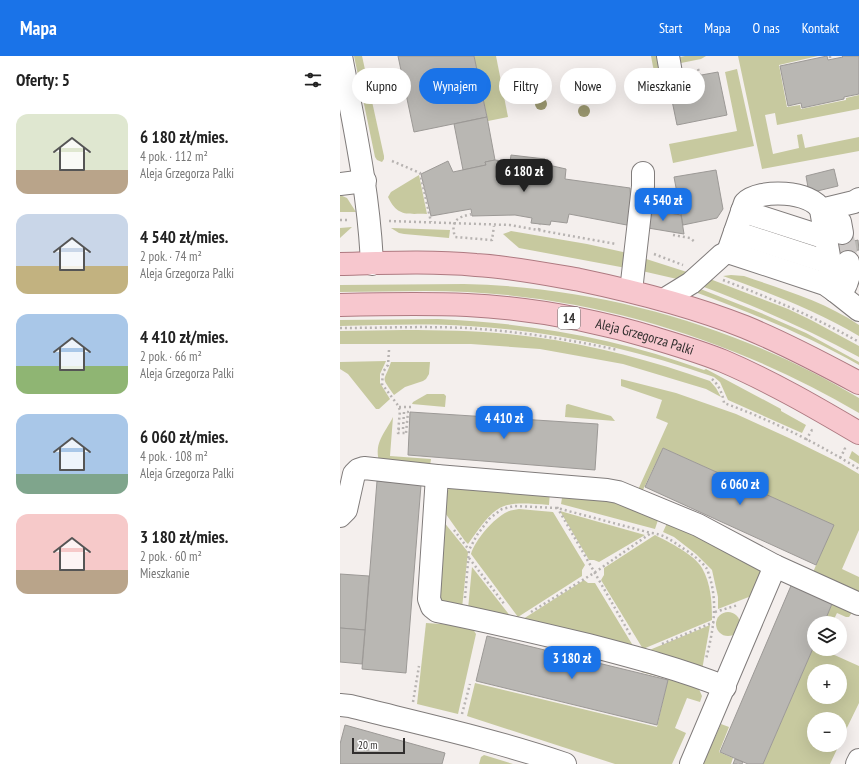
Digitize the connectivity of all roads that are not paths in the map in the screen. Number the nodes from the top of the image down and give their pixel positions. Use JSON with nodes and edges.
{"nodes":[{"id":1,"x":342,"y":56,"type":"edge"},
{"id":2,"x":643,"y":173,"type":"dead end"},
{"id":3,"x":365,"y":181,"type":"junction"},
{"id":4,"x":340,"y":184,"type":"edge"},
{"id":5,"x":859,"y":199,"type":"edge"},
{"id":6,"x":742,"y":211,"type":"junction"},
{"id":7,"x":828,"y":228,"type":"junction"},
{"id":8,"x":732,"y":242,"type":"junction"},
{"id":9,"x":839,"y":263,"type":"junction"},
{"id":10,"x":340,"y":264,"type":"edge"},
{"id":11,"x":372,"y":264,"type":"junction"},
{"id":12,"x":631,"y":291,"type":"junction"},
{"id":13,"x":835,"y":291,"type":"junction"},
{"id":14,"x":665,"y":299,"type":"junction"},
{"id":15,"x":340,"y":305,"type":"edge"},
{"id":16,"x":859,"y":310,"type":"edge"},
{"id":17,"x":859,"y":383,"type":"edge"},
{"id":18,"x":859,"y":433,"type":"edge"},
{"id":19,"x":437,"y":476,"type":"junction"},
{"id":20,"x":340,"y":516,"type":"edge"},
{"id":21,"x":775,"y":566,"type":"junction"},
{"id":22,"x":859,"y":604,"type":"edge"},
{"id":23,"x":724,"y":687,"type":"junction"},
{"id":24,"x":340,"y":705,"type":"edge"},
{"id":25,"x":859,"y":760,"type":"edge"},
{"id":26,"x":565,"y":764,"type":"edge"},
{"id":27,"x":691,"y":764,"type":"edge"},
{"id":28,"x":857,"y":764,"type":"edge"}],
"edges":[{"from":1,"to":3,"type":"street"},
{"from":2,"to":12,"type":"street"},
{"from":3,"to":4,"type":"street"},
{"from":3,"to":11,"type":"street"},
{"from":5,"to":7,"type":"street"},
{"from":6,"to":7,"type":"street"},
{"from":6,"to":7,"type":"street"},
{"from":6,"to":8,"type":"street"},
{"from":7,"to":9,"type":"street"},
{"from":8,"to":9,"type":"street"},
{"from":8,"to":13,"type":"street"},
{"from":8,"to":14,"type":"street"},
{"from":9,"to":13,"type":"street"},
{"from":10,"to":11,"type":"main road"},
{"from":11,"to":12,"type":"main road"},
{"from":12,"to":14,"type":"main road"},
{"from":13,"to":16,"type":"street"},
{"from":14,"to":17,"type":"main road"},
{"from":15,"to":18,"type":"main road","name":"Aleja Grzegorza Palki","number":"14"},
{"from":19,"to":20,"type":"street"},
{"from":19,"to":21,"type":"street"},
{"from":19,"to":23,"type":"street"},
{"from":21,"to":22,"type":"street"},
{"from":21,"to":23,"type":"street"},
{"from":23,"to":27,"type":"street"},
{"from":24,"to":26,"type":"street"},
{"from":25,"to":28,"type":"street"}]}
